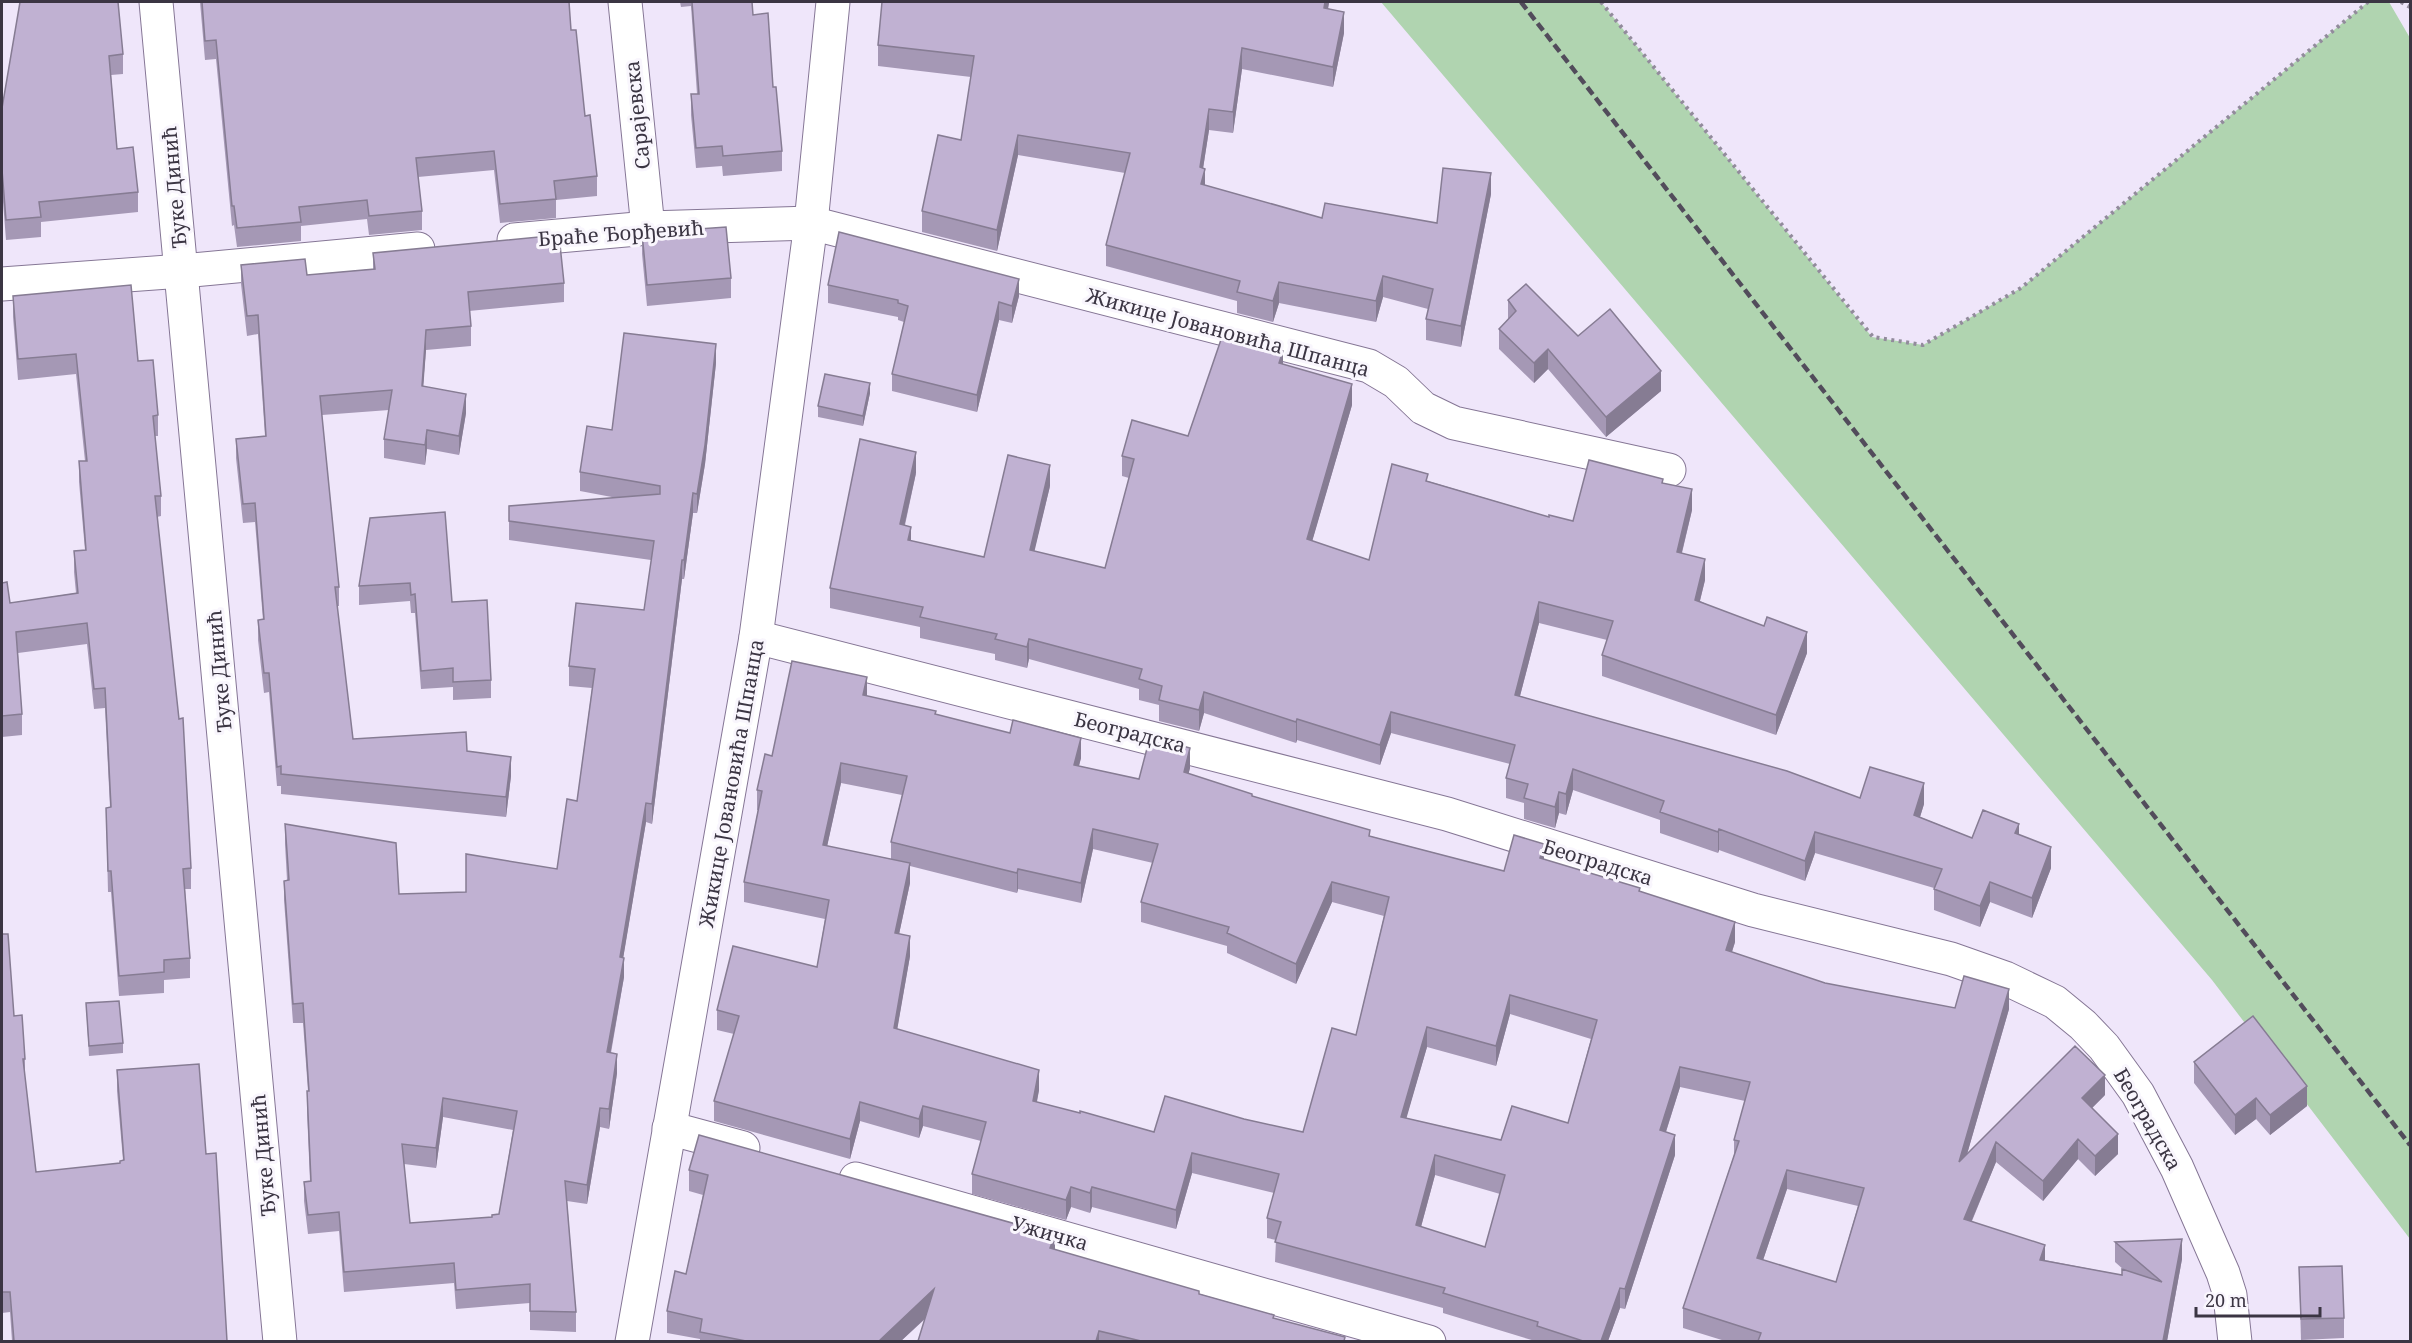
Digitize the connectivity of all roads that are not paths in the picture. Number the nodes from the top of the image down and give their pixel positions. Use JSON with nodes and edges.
{"nodes":[{"id":1,"x":156,"y":2,"type":"edge"},
{"id":2,"x":625,"y":2,"type":"edge"},
{"id":3,"x":833,"y":2,"type":"edge"},
{"id":4,"x":811,"y":223,"type":"junction"},
{"id":5,"x":648,"y":228,"type":"junction"},
{"id":6,"x":481,"y":243,"type":"edge"},
{"id":7,"x":445,"y":246,"type":"edge"},
{"id":8,"x":182,"y":271,"type":"junction"},
{"id":9,"x":2,"y":284,"type":"edge"},
{"id":10,"x":1669,"y":470,"type":"dead end"},
{"id":11,"x":756,"y":637,"type":"junction"},
{"id":12,"x":669,"y":1128,"type":"junction"},
{"id":13,"x":771,"y":1156,"type":"edge"},
{"id":14,"x":828,"y":1171,"type":"edge"},
{"id":15,"x":280,"y":1341,"type":"edge"},
{"id":16,"x":632,"y":1341,"type":"edge"},
{"id":17,"x":1429,"y":1341,"type":"edge"},
{"id":18,"x":2235,"y":1341,"type":"edge"}],
"edges":[{"from":1,"to":8,"type":"street","name":"Ђуке Динић"},
{"from":2,"to":5,"type":"street","name":"Сарајевска"},
{"from":3,"to":4,"type":"street","name":"Жикице Јовановића Шпанца"},
{"from":4,"to":5,"type":"street","name":"Браће Ђорђевић"},
{"from":4,"to":10,"type":"street","name":"Жикице Јовановића Шпанца"},
{"from":4,"to":11,"type":"street","name":"Жикице Јовановића Шпанца"},
{"from":5,"to":6,"type":"street","name":"Браће Ђорђевић"},
{"from":7,"to":8,"type":"street"},
{"from":8,"to":9,"type":"street"},
{"from":8,"to":15,"type":"street","name":"Ђуке Динић"},
{"from":11,"to":12,"type":"street","name":"Жикице Јовановића Шпанца"},
{"from":11,"to":18,"type":"street","name":"Београдска"},
{"from":12,"to":13,"type":"street"},
{"from":12,"to":16,"type":"street","name":"Жикице Јовановића Шпанца"},
{"from":14,"to":17,"type":"street","name":"Ужичка"}]}
